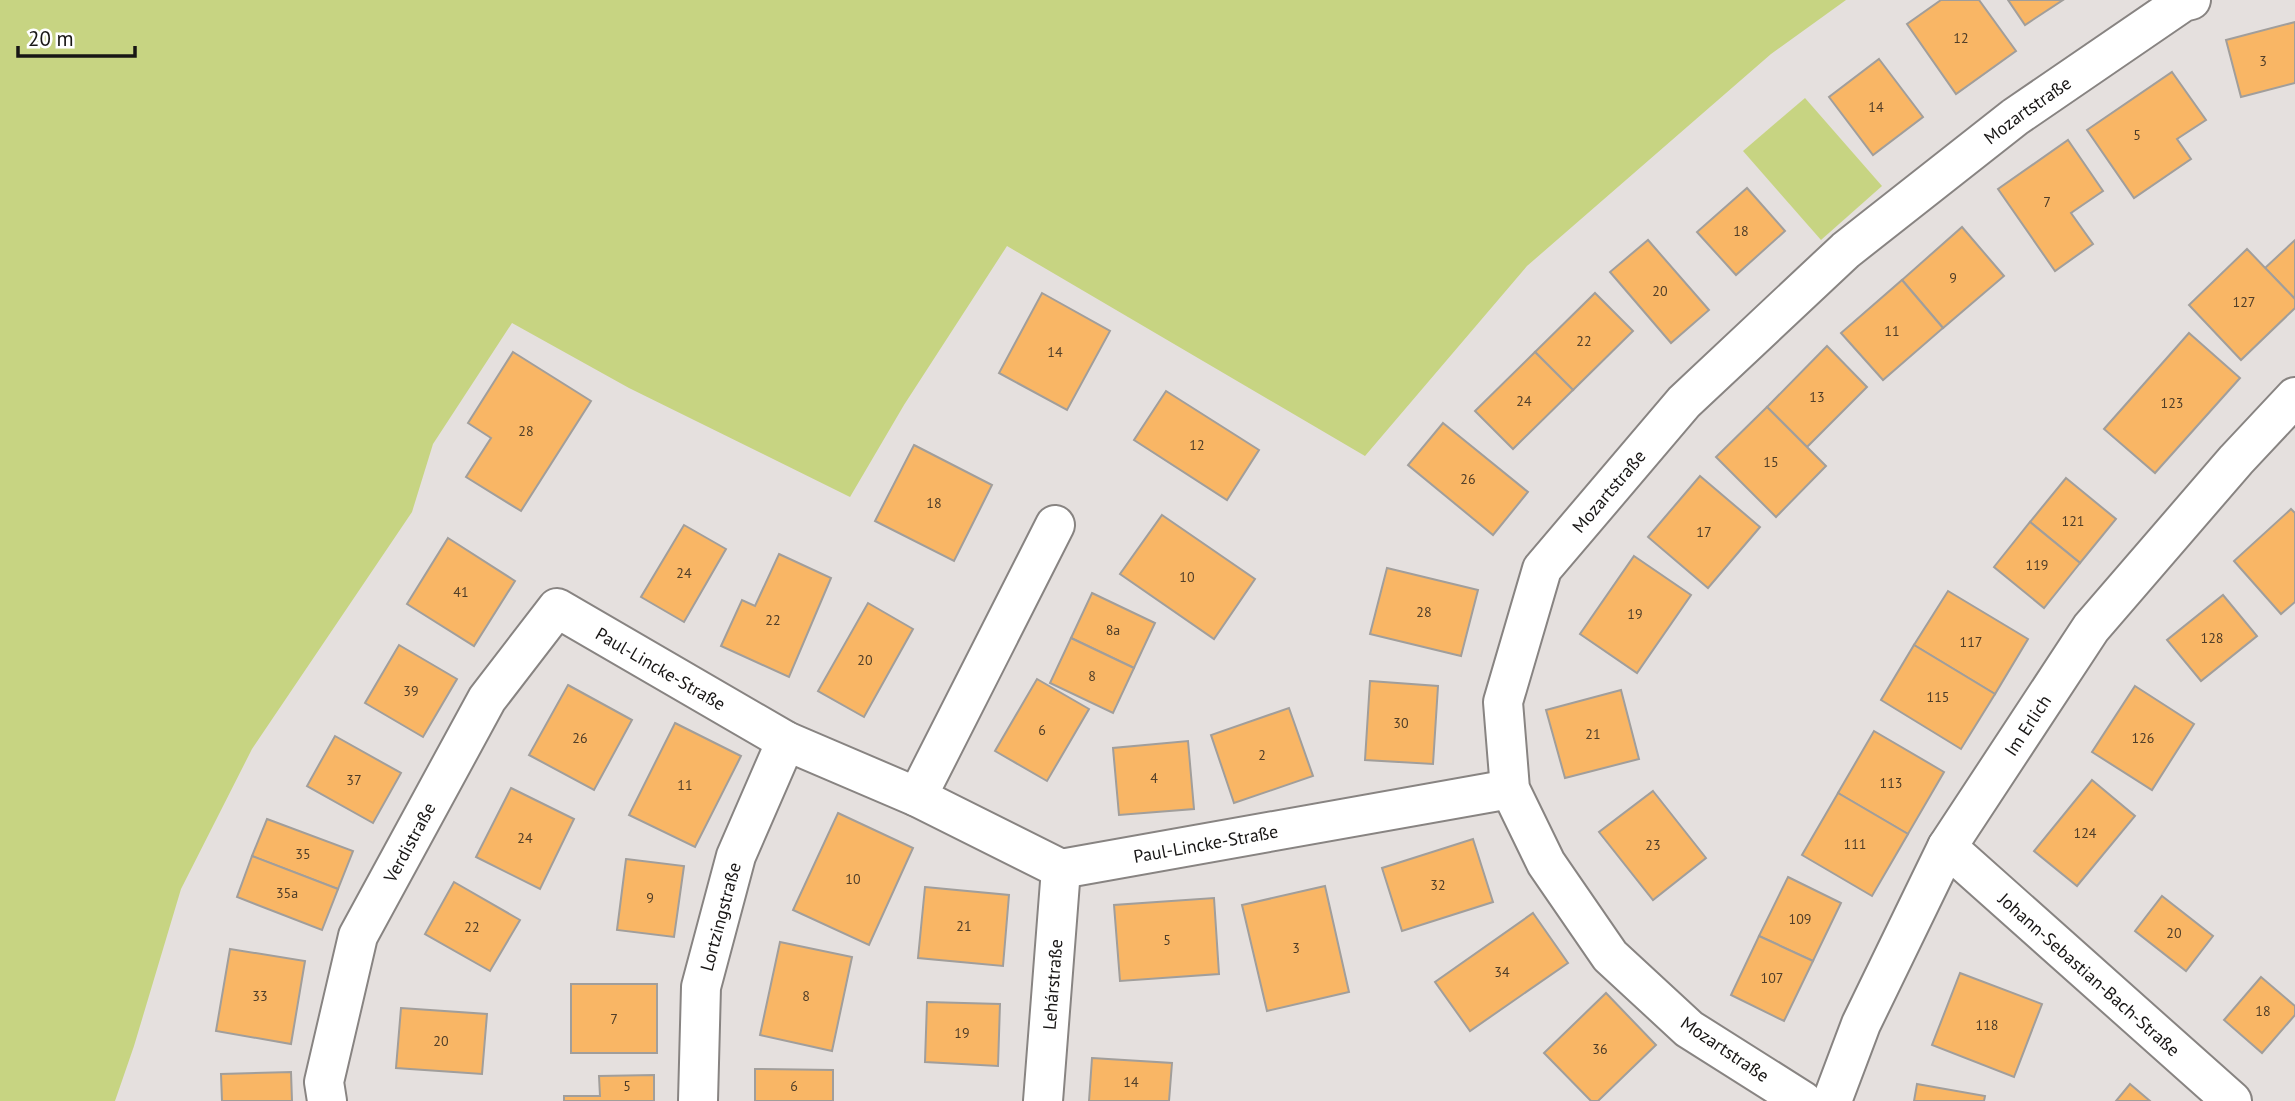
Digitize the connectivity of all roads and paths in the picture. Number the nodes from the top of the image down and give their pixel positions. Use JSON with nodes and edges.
{"nodes":[{"id":1,"x":2191,"y":0,"type":"edge"},
{"id":2,"x":2295,"y":397,"type":"edge"},
{"id":3,"x":1055,"y":525,"type":"dead end"},
{"id":4,"x":557,"y":608,"type":"joint"},
{"id":5,"x":786,"y":741,"type":"junction"},
{"id":6,"x":1510,"y":789,"type":"junction"},
{"id":7,"x":917,"y":796,"type":"junction"},
{"id":8,"x":1947,"y":846,"type":"junction"},
{"id":9,"x":1061,"y":869,"type":"junction"},
{"id":10,"x":327,"y":1101,"type":"edge"},
{"id":11,"x":698,"y":1101,"type":"edge"},
{"id":12,"x":1043,"y":1101,"type":"edge"},
{"id":13,"x":1803,"y":1101,"type":"edge"},
{"id":14,"x":1832,"y":1101,"type":"edge"},
{"id":15,"x":2232,"y":1101,"type":"edge"}],
"edges":[{"from":1,"to":6,"type":"street","name":"Mozartstraße"},
{"from":2,"to":8,"type":"street","name":"Im Erlich"},
{"from":3,"to":7,"type":"street"},
{"from":4,"to":5,"type":"street","name":"Paul-Lincke-Straße"},
{"from":4,"to":10,"type":"street","name":"Verdistraße"},
{"from":5,"to":7,"type":"street","name":"Paul-Lincke-Straße"},
{"from":5,"to":11,"type":"street","name":"Lortzingstraße"},
{"from":6,"to":9,"type":"street","name":"Paul-Lincke-Straße"},
{"from":6,"to":13,"type":"street","name":"Mozartstraße"},
{"from":7,"to":9,"type":"street","name":"Paul-Lincke-Straße"},
{"from":8,"to":14,"type":"street","name":"Im Erlich"},
{"from":8,"to":15,"type":"street","name":"Johann-Sebastian-Bach-Straße"},
{"from":9,"to":12,"type":"street","name":"Lehárstraße"}]}
